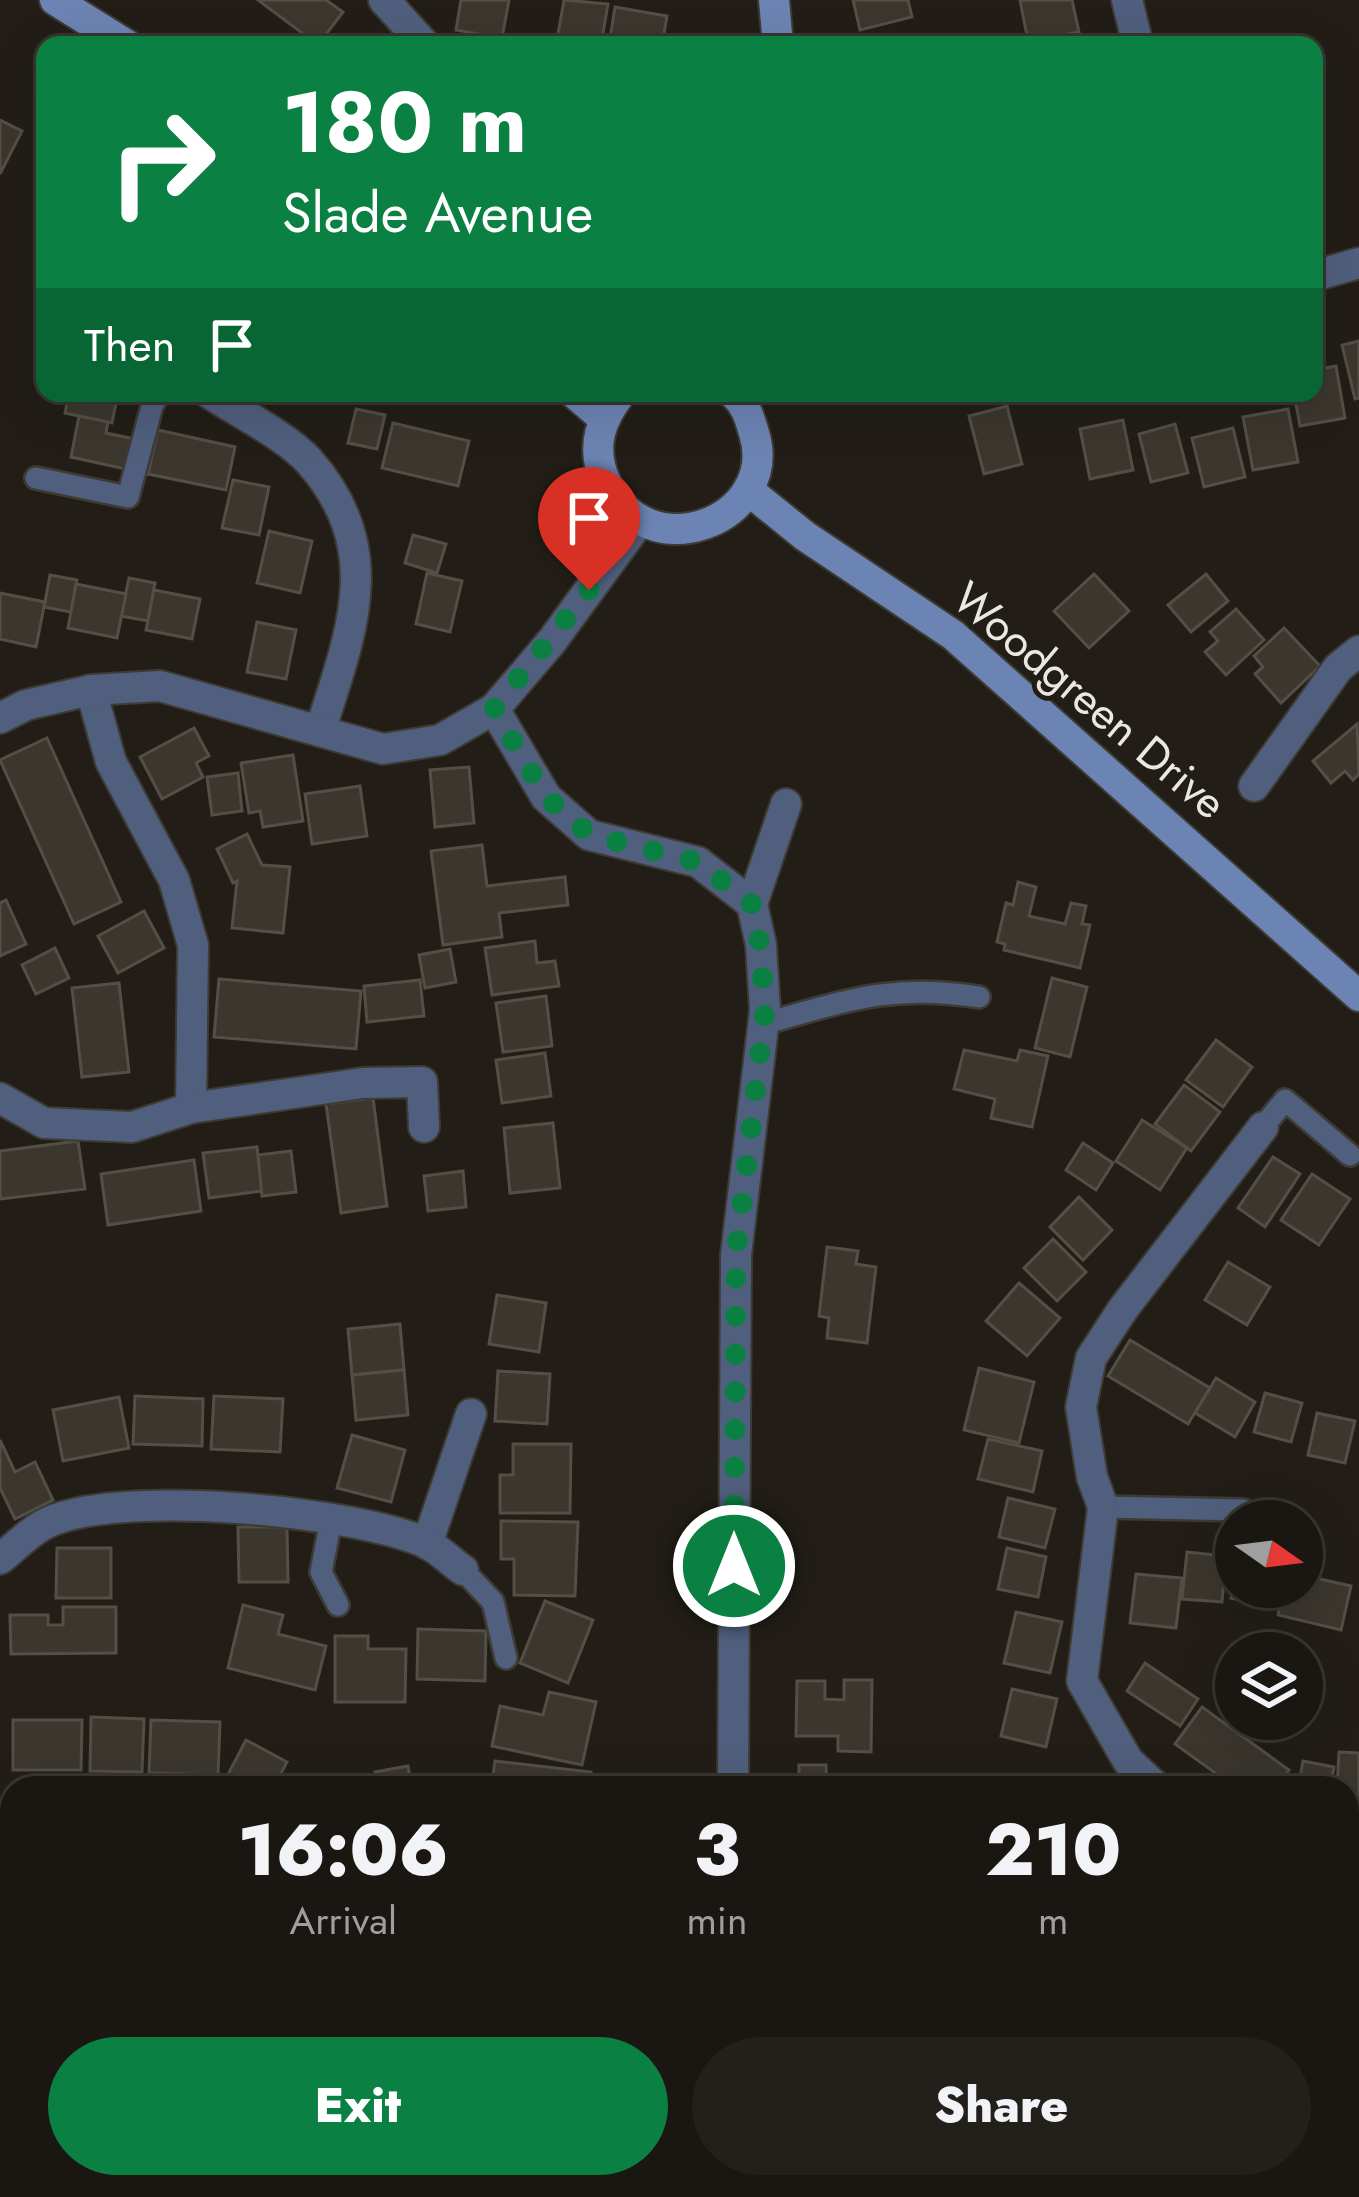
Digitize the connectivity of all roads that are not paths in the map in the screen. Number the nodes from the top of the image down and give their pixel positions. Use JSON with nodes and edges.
{"nodes":[{"id":1,"x":55,"y":0,"type":"edge"},
{"id":2,"x":384,"y":0,"type":"edge"},
{"id":3,"x":774,"y":0,"type":"edge"},
{"id":4,"x":1135,"y":4,"type":"edge"},
{"id":5,"x":113,"y":36,"type":"edge"},
{"id":6,"x":416,"y":36,"type":"edge"},
{"id":7,"x":777,"y":36,"type":"edge"},
{"id":8,"x":1137,"y":36,"type":"edge"},
{"id":9,"x":1359,"y":263,"type":"edge"},
{"id":10,"x":1323,"y":273,"type":"edge"},
{"id":11,"x":154,"y":402,"type":"edge"},
{"id":12,"x":222,"y":402,"type":"edge"},
{"id":13,"x":743,"y":402,"type":"edge"},
{"id":14,"x":612,"y":405,"type":"edge"},
{"id":15,"x":36,"y":478,"type":"dead end"},
{"id":16,"x":748,"y":490,"type":"junction"},
{"id":17,"x":639,"y":522,"type":"junction"},
{"id":18,"x":1359,"y":651,"type":"edge"},
{"id":19,"x":92,"y":691,"type":"junction"},
{"id":20,"x":494,"y":709,"type":"junction"},
{"id":21,"x":0,"y":718,"type":"edge"},
{"id":22,"x":320,"y":731,"type":"junction"},
{"id":23,"x":1254,"y":787,"type":"dead end"},
{"id":24,"x":786,"y":804,"type":"dead end"},
{"id":25,"x":752,"y":904,"type":"junction"},
{"id":26,"x":1359,"y":996,"type":"edge"},
{"id":27,"x":979,"y":998,"type":"dead end"},
{"id":28,"x":764,"y":1024,"type":"junction"},
{"id":29,"x":0,"y":1098,"type":"edge"},
{"id":30,"x":191,"y":1108,"type":"junction"},
{"id":31,"x":1263,"y":1126,"type":"joint"},
{"id":32,"x":424,"y":1127,"type":"dead end"},
{"id":33,"x":1350,"y":1155,"type":"dead end"},
{"id":34,"x":471,"y":1414,"type":"dead end"},
{"id":35,"x":1103,"y":1508,"type":"junction"},
{"id":36,"x":1215,"y":1510,"type":"edge"},
{"id":37,"x":331,"y":1520,"type":"junction"},
{"id":38,"x":427,"y":1544,"type":"junction"},
{"id":39,"x":0,"y":1559,"type":"edge"},
{"id":40,"x":463,"y":1570,"type":"joint"},
{"id":41,"x":338,"y":1605,"type":"dead end"},
{"id":42,"x":506,"y":1658,"type":"dead end"},
{"id":43,"x":733,"y":1776,"type":"edge"},
{"id":44,"x":1144,"y":1776,"type":"edge"}],
"edges":[{"from":1,"to":5,"type":"main road"},
{"from":2,"to":6,"type":"street"},
{"from":3,"to":7,"type":"main road"},
{"from":4,"to":8,"type":"street"},
{"from":9,"to":10,"type":"street"},
{"from":11,"to":15,"type":"lane"},
{"from":12,"to":22,"type":"street"},
{"from":13,"to":16,"type":"main road"},
{"from":14,"to":17,"type":"main road"},
{"from":16,"to":17,"type":"main road"},
{"from":16,"to":26,"type":"main road","name":"Woodgreen Drive"},
{"from":17,"to":20,"type":"street"},
{"from":18,"to":23,"type":"street"},
{"from":19,"to":21,"type":"street"},
{"from":19,"to":22,"type":"street"},
{"from":19,"to":30,"type":"street"},
{"from":20,"to":22,"type":"street"},
{"from":20,"to":25,"type":"street"},
{"from":24,"to":25,"type":"street"},
{"from":25,"to":28,"type":"street"},
{"from":27,"to":28,"type":"lane"},
{"from":28,"to":43,"type":"street"},
{"from":29,"to":30,"type":"street"},
{"from":30,"to":32,"type":"street"},
{"from":31,"to":33,"type":"lane"},
{"from":31,"to":35,"type":"street"},
{"from":34,"to":38,"type":"street"},
{"from":35,"to":36,"type":"lane"},
{"from":35,"to":44,"type":"street"},
{"from":37,"to":38,"type":"street"},
{"from":37,"to":39,"type":"street"},
{"from":37,"to":41,"type":"lane"},
{"from":38,"to":40,"type":"street"},
{"from":40,"to":42,"type":"lane"}]}
